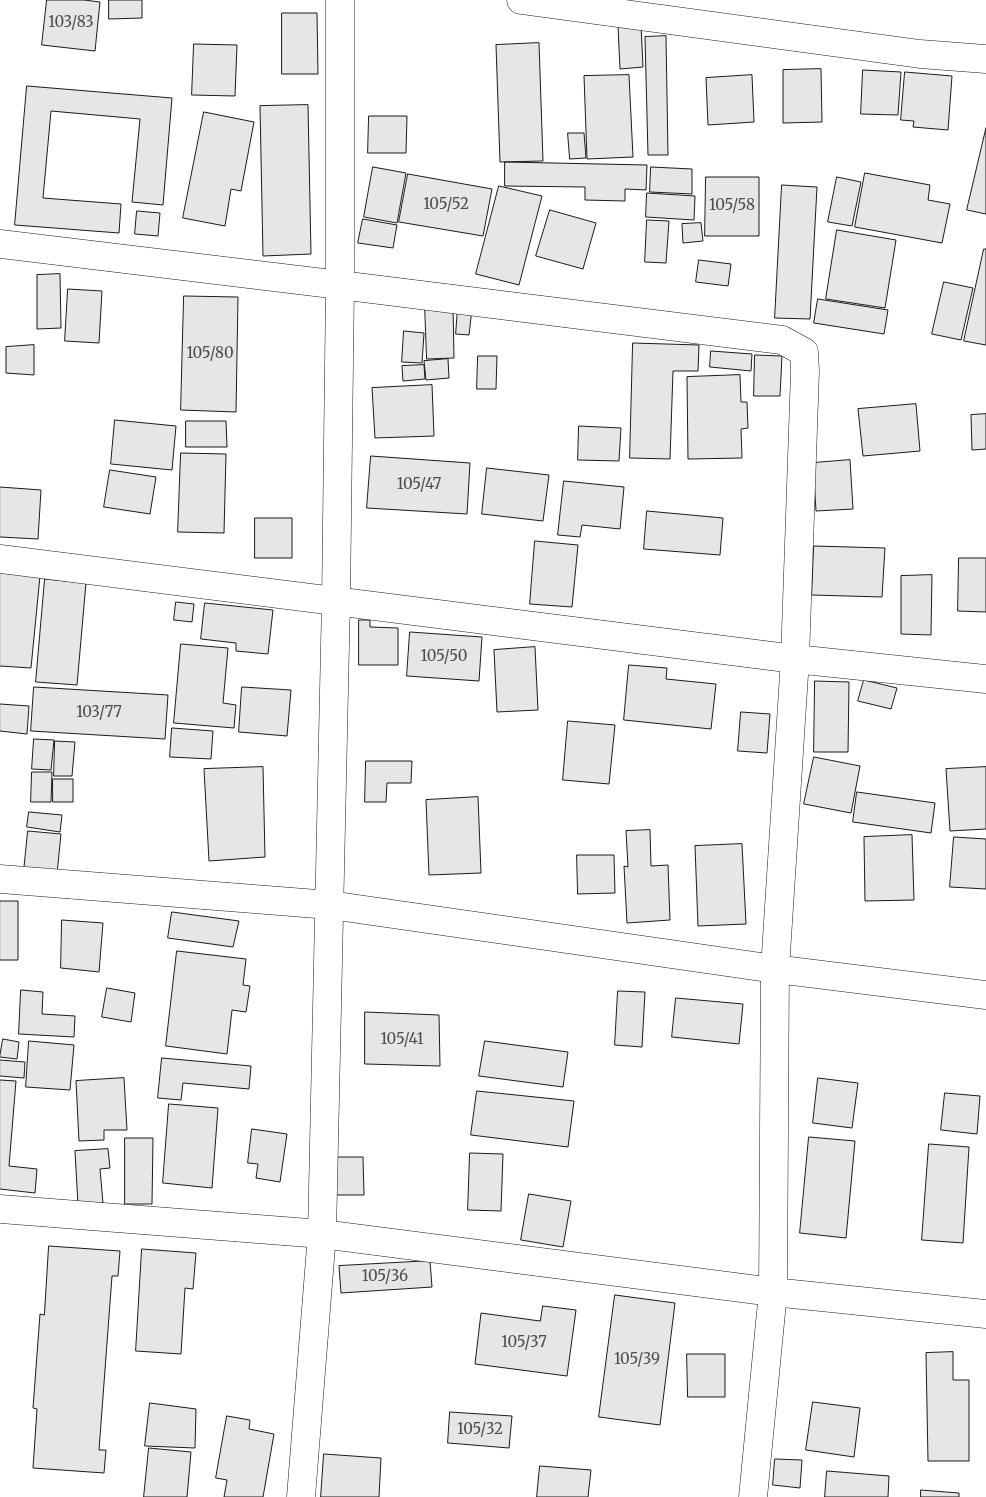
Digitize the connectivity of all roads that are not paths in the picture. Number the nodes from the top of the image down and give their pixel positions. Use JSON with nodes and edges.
{"nodes":[{"id":1,"x":340,"y":0,"type":"edge"},
{"id":2,"x":521,"y":0,"type":"edge"},
{"id":3,"x":986,"y":59,"type":"edge"},
{"id":4,"x":0,"y":244,"type":"edge"},
{"id":5,"x":340,"y":285,"type":"junction"},
{"id":6,"x":0,"y":559,"type":"edge"},
{"id":7,"x":336,"y":600,"type":"junction"},
{"id":8,"x":795,"y":659,"type":"junction"},
{"id":9,"x":986,"y":679,"type":"edge"},
{"id":10,"x":0,"y":879,"type":"edge"},
{"id":11,"x":330,"y":905,"type":"junction"},
{"id":12,"x":775,"y":969,"type":"junction"},
{"id":13,"x":986,"y":995,"type":"edge"},
{"id":14,"x":0,"y":1209,"type":"edge"},
{"id":15,"x":322,"y":1234,"type":"junction"},
{"id":16,"x":773,"y":1292,"type":"junction"},
{"id":17,"x":986,"y":1314,"type":"edge"},
{"id":18,"x":301,"y":1497,"type":"edge"},
{"id":19,"x":753,"y":1497,"type":"edge"}],
"edges":[{"from":1,"to":5,"type":"street"},
{"from":2,"to":3,"type":"street"},
{"from":4,"to":5,"type":"street"},
{"from":5,"to":7,"type":"street"},
{"from":5,"to":8,"type":"street"},
{"from":6,"to":7,"type":"street"},
{"from":7,"to":8,"type":"street"},
{"from":7,"to":11,"type":"street"},
{"from":8,"to":9,"type":"street"},
{"from":8,"to":12,"type":"street"},
{"from":10,"to":11,"type":"street"},
{"from":11,"to":12,"type":"street"},
{"from":11,"to":15,"type":"street"},
{"from":12,"to":13,"type":"street"},
{"from":12,"to":16,"type":"street"},
{"from":14,"to":15,"type":"street"},
{"from":15,"to":16,"type":"street"},
{"from":15,"to":18,"type":"street"},
{"from":16,"to":17,"type":"street"},
{"from":16,"to":19,"type":"street"}]}
